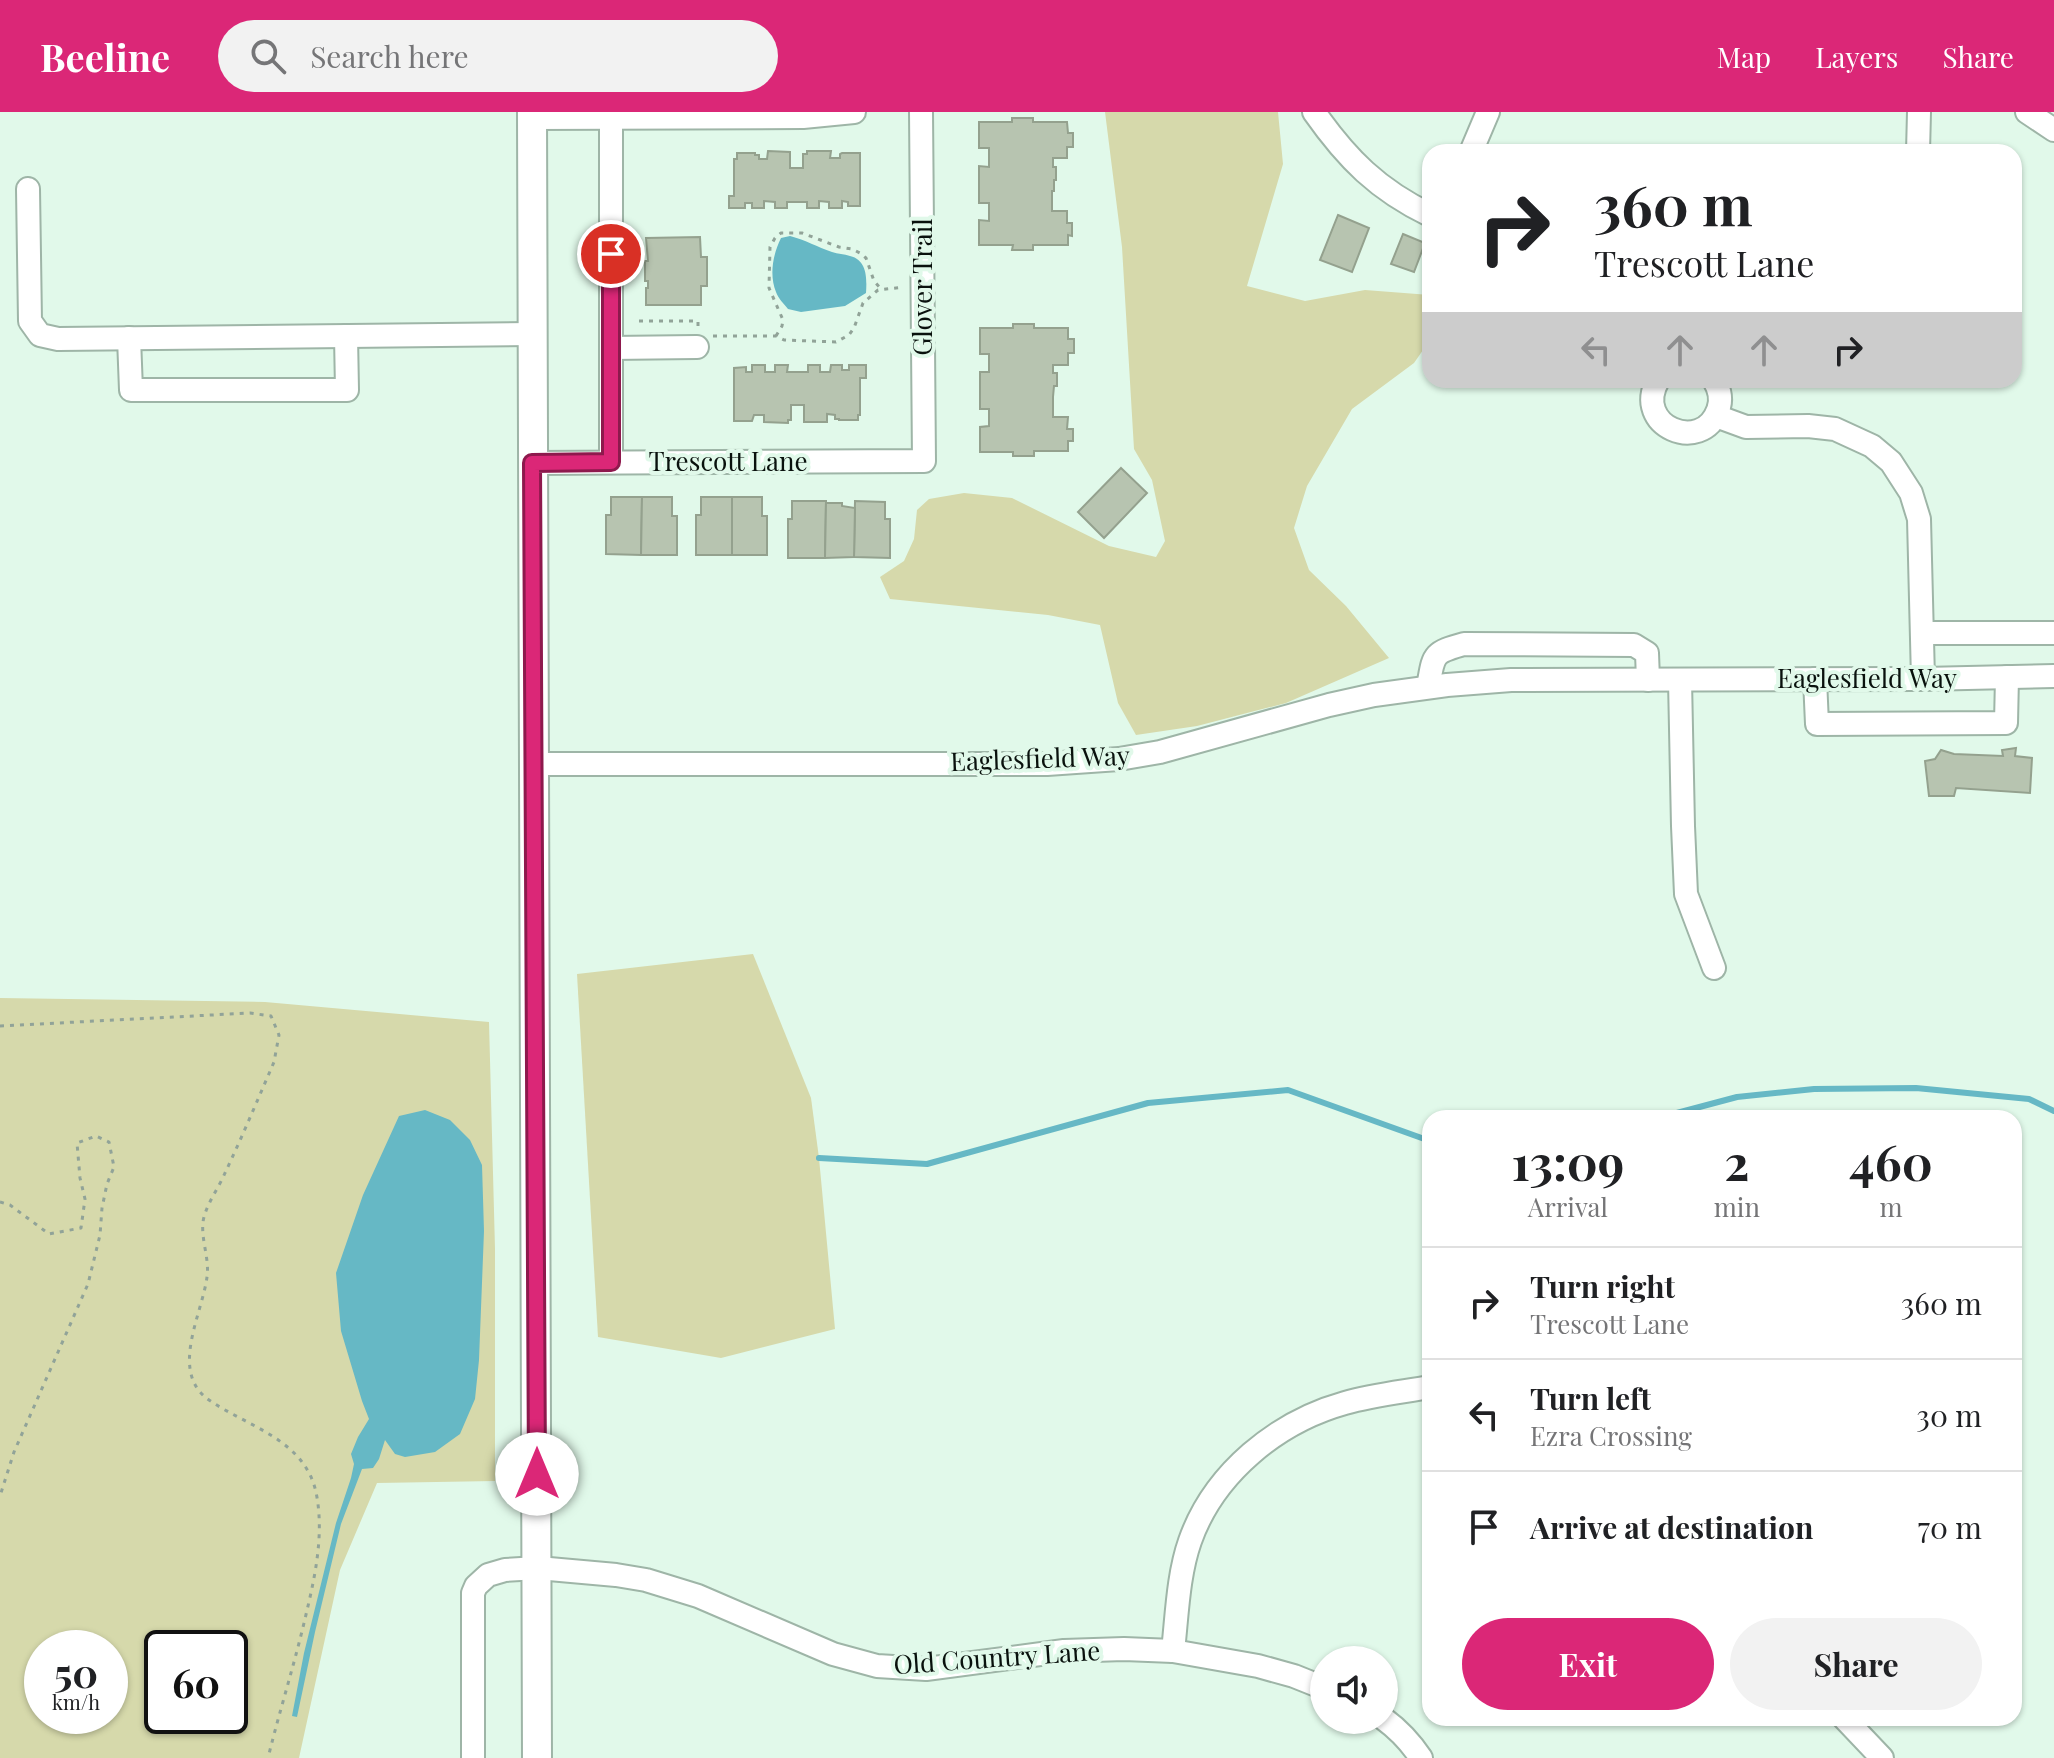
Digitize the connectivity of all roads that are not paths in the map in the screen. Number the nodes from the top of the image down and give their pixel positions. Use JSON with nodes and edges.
{"nodes":[{"id":1,"x":854,"y":112,"type":"edge"},
{"id":2,"x":921,"y":112,"type":"edge"},
{"id":3,"x":1314,"y":112,"type":"edge"},
{"id":4,"x":1488,"y":112,"type":"edge"},
{"id":5,"x":1919,"y":112,"type":"edge"},
{"id":6,"x":2027,"y":112,"type":"edge"},
{"id":7,"x":532,"y":115,"type":"edge"},
{"id":8,"x":611,"y":118,"type":"junction"},
{"id":9,"x":2054,"y":130,"type":"edge"},
{"id":10,"x":1474,"y":144,"type":"edge"},
{"id":11,"x":1918,"y":144,"type":"edge"},
{"id":12,"x":28,"y":189,"type":"dead end"},
{"id":13,"x":1422,"y":211,"type":"edge"},
{"id":14,"x":532,"y":334,"type":"junction"},
{"id":15,"x":346,"y":336,"type":"junction"},
{"id":16,"x":129,"y":338,"type":"junction"},
{"id":17,"x":699,"y":339,"type":"road end"},
{"id":18,"x":611,"y":348,"type":"junction"},
{"id":19,"x":1654,"y":388,"type":"edge"},
{"id":20,"x":1717,"y":388,"type":"edge"},
{"id":21,"x":1716,"y":416,"type":"junction"},
{"id":22,"x":924,"y":461,"type":"joint"},
{"id":23,"x":611,"y":462,"type":"junction"},
{"id":24,"x":532,"y":463,"type":"junction"},
{"id":25,"x":1922,"y":633,"type":"junction"},
{"id":26,"x":2054,"y":633,"type":"edge"},
{"id":27,"x":2054,"y":676,"type":"edge"},
{"id":28,"x":2007,"y":677,"type":"junction"},
{"id":29,"x":1815,"y":679,"type":"junction"},
{"id":30,"x":1923,"y":679,"type":"junction"},
{"id":31,"x":1648,"y":680,"type":"junction"},
{"id":32,"x":1680,"y":680,"type":"junction"},
{"id":33,"x":1428,"y":687,"type":"junction"},
{"id":34,"x":535,"y":764,"type":"junction"},
{"id":35,"x":1714,"y":968,"type":"dead end"},
{"id":36,"x":1422,"y":1389,"type":"edge"},
{"id":37,"x":538,"y":1568,"type":"junction"},
{"id":38,"x":1173,"y":1651,"type":"junction"},
{"id":39,"x":1310,"y":1682,"type":"edge"},
{"id":40,"x":1852,"y":1726,"type":"edge"},
{"id":41,"x":1398,"y":1732,"type":"edge"},
{"id":42,"x":473,"y":1758,"type":"edge"},
{"id":43,"x":537,"y":1758,"type":"edge"},
{"id":44,"x":1421,"y":1758,"type":"edge"},
{"id":45,"x":1882,"y":1758,"type":"edge"}],
"edges":[{"from":1,"to":8,"type":"street"},
{"from":2,"to":22,"type":"street","name":"Glover Trail"},
{"from":3,"to":13,"type":"street"},
{"from":4,"to":10,"type":"street"},
{"from":5,"to":11,"type":"street"},
{"from":6,"to":9,"type":"street"},
{"from":7,"to":8,"type":"street"},
{"from":7,"to":14,"type":"main road"},
{"from":8,"to":18,"type":"street"},
{"from":12,"to":16,"type":"street"},
{"from":14,"to":15,"type":"street"},
{"from":14,"to":24,"type":"main road"},
{"from":15,"to":16,"type":"street"},
{"from":15,"to":16,"type":"street"},
{"from":17,"to":18,"type":"street"},
{"from":18,"to":23,"type":"street"},
{"from":19,"to":21,"type":"street"},
{"from":20,"to":21,"type":"street"},
{"from":21,"to":25,"type":"street"},
{"from":22,"to":23,"type":"street","name":"Trescott Lane"},
{"from":23,"to":24,"type":"street","name":"Trescott Lane"},
{"from":24,"to":34,"type":"main road"},
{"from":25,"to":26,"type":"street"},
{"from":25,"to":30,"type":"street"},
{"from":27,"to":28,"type":"street","name":"Eaglesfield Way"},
{"from":28,"to":29,"type":"street"},
{"from":28,"to":30,"type":"street","name":"Eaglesfield Way"},
{"from":29,"to":30,"type":"street","name":"Eaglesfield Way"},
{"from":29,"to":32,"type":"street","name":"Eaglesfield Way"},
{"from":31,"to":32,"type":"street","name":"Eaglesfield Way"},
{"from":31,"to":33,"type":"street","name":"Eaglesfield Way"},
{"from":31,"to":33,"type":"street"},
{"from":32,"to":35,"type":"street"},
{"from":33,"to":34,"type":"street","name":"Eaglesfield Way"},
{"from":34,"to":37,"type":"main road"},
{"from":36,"to":38,"type":"street"},
{"from":37,"to":38,"type":"street","name":"Old Country Lane"},
{"from":37,"to":42,"type":"street","name":"Old Country Lane"},
{"from":37,"to":43,"type":"main road"},
{"from":38,"to":39,"type":"street","name":"Old Country Lane"},
{"from":40,"to":45,"type":"street"},
{"from":41,"to":44,"type":"street"}]}
